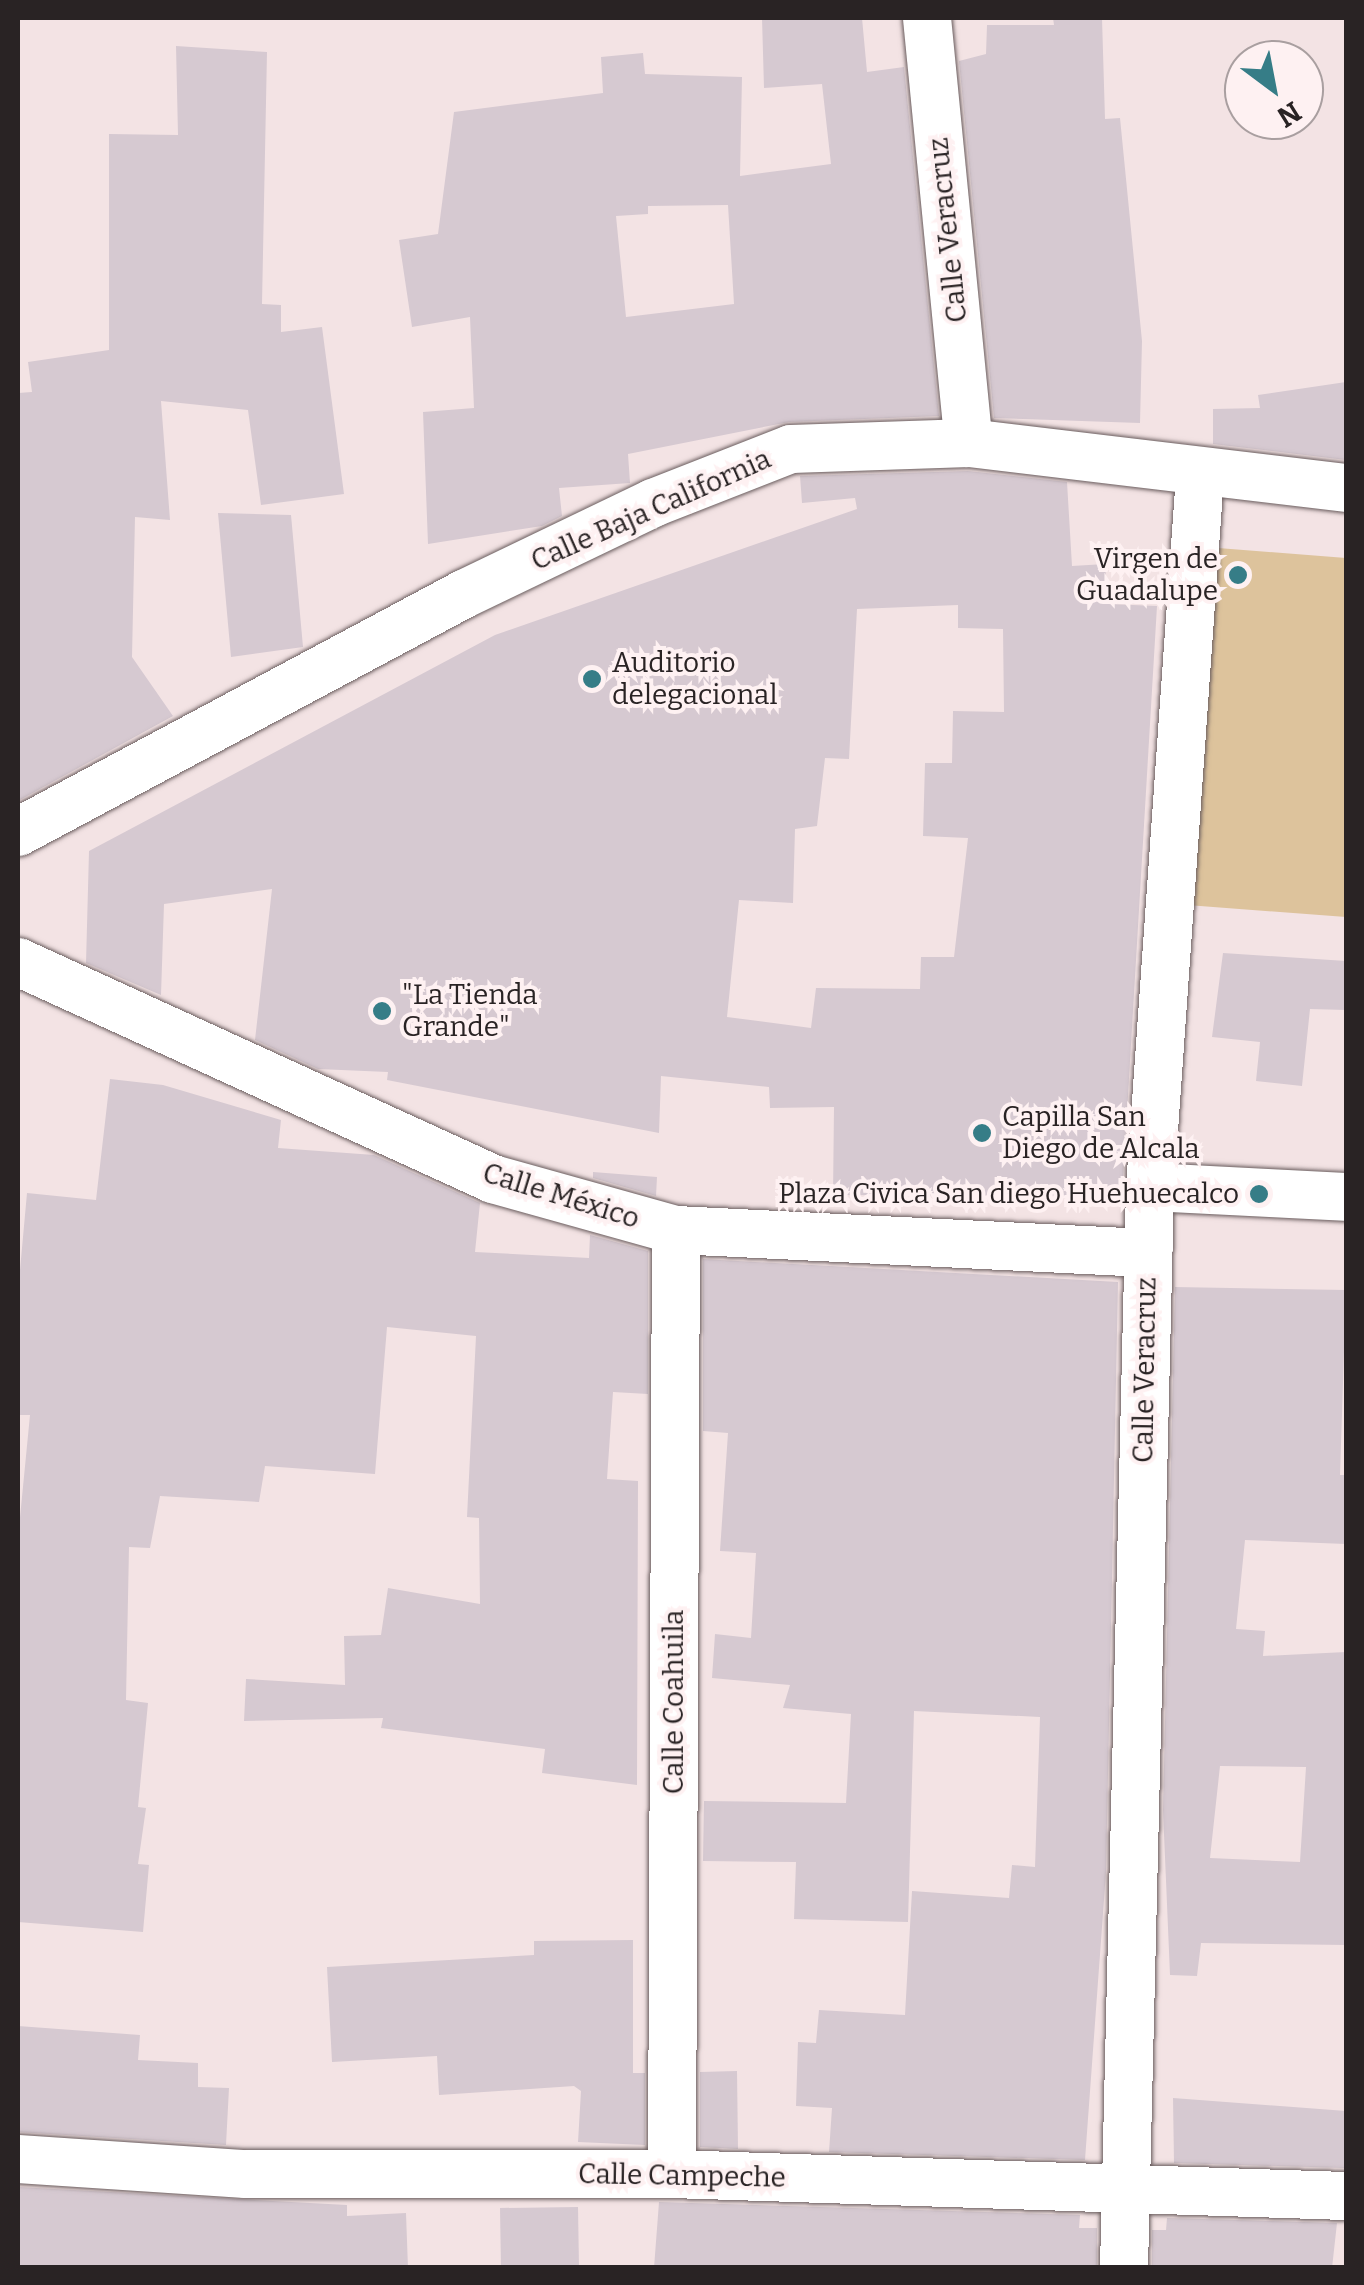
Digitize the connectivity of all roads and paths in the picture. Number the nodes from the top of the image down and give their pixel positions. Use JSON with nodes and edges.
{"nodes":[{"id":1,"x":928,"y":18,"type":"edge"},
{"id":2,"x":969,"y":443,"type":"junction"},
{"id":3,"x":1200,"y":475,"type":"junction"},
{"id":4,"x":1346,"y":488,"type":"edge"},
{"id":5,"x":18,"y":832,"type":"edge"},
{"id":6,"x":18,"y":962,"type":"edge"},
{"id":7,"x":1150,"y":1187,"type":"junction"},
{"id":8,"x":1346,"y":1197,"type":"edge"},
{"id":9,"x":676,"y":1230,"type":"junction"},
{"id":10,"x":1148,"y":1252,"type":"junction"},
{"id":11,"x":18,"y":2158,"type":"edge"},
{"id":12,"x":672,"y":2174,"type":"junction"},
{"id":13,"x":1127,"y":2188,"type":"junction"},
{"id":14,"x":1346,"y":2196,"type":"edge"},
{"id":15,"x":1124,"y":2268,"type":"edge"}],
"edges":[{"from":1,"to":2,"type":"street","name":"Calle Veracruz"},
{"from":2,"to":3,"type":"street","name":"Calle Baja California"},
{"from":2,"to":5,"type":"street","name":"Calle Baja California"},
{"from":3,"to":4,"type":"street","name":"Calle Baja California"},
{"from":3,"to":7,"type":"street","name":"Calle Veracruz"},
{"from":6,"to":9,"type":"street","name":"Calle México"},
{"from":7,"to":8,"type":"street"},
{"from":7,"to":10,"type":"street","name":"Calle Veracruz"},
{"from":9,"to":10,"type":"street","name":"Calle México"},
{"from":9,"to":12,"type":"street","name":"Calle Coahuila"},
{"from":10,"to":13,"type":"street","name":"Calle Veracruz"},
{"from":11,"to":12,"type":"street","name":"Calle Campeche"},
{"from":12,"to":13,"type":"street","name":"Calle Campeche"},
{"from":13,"to":14,"type":"street","name":"Calle Campeche"},
{"from":13,"to":15,"type":"street","name":"Calle Veracruz"}]}
